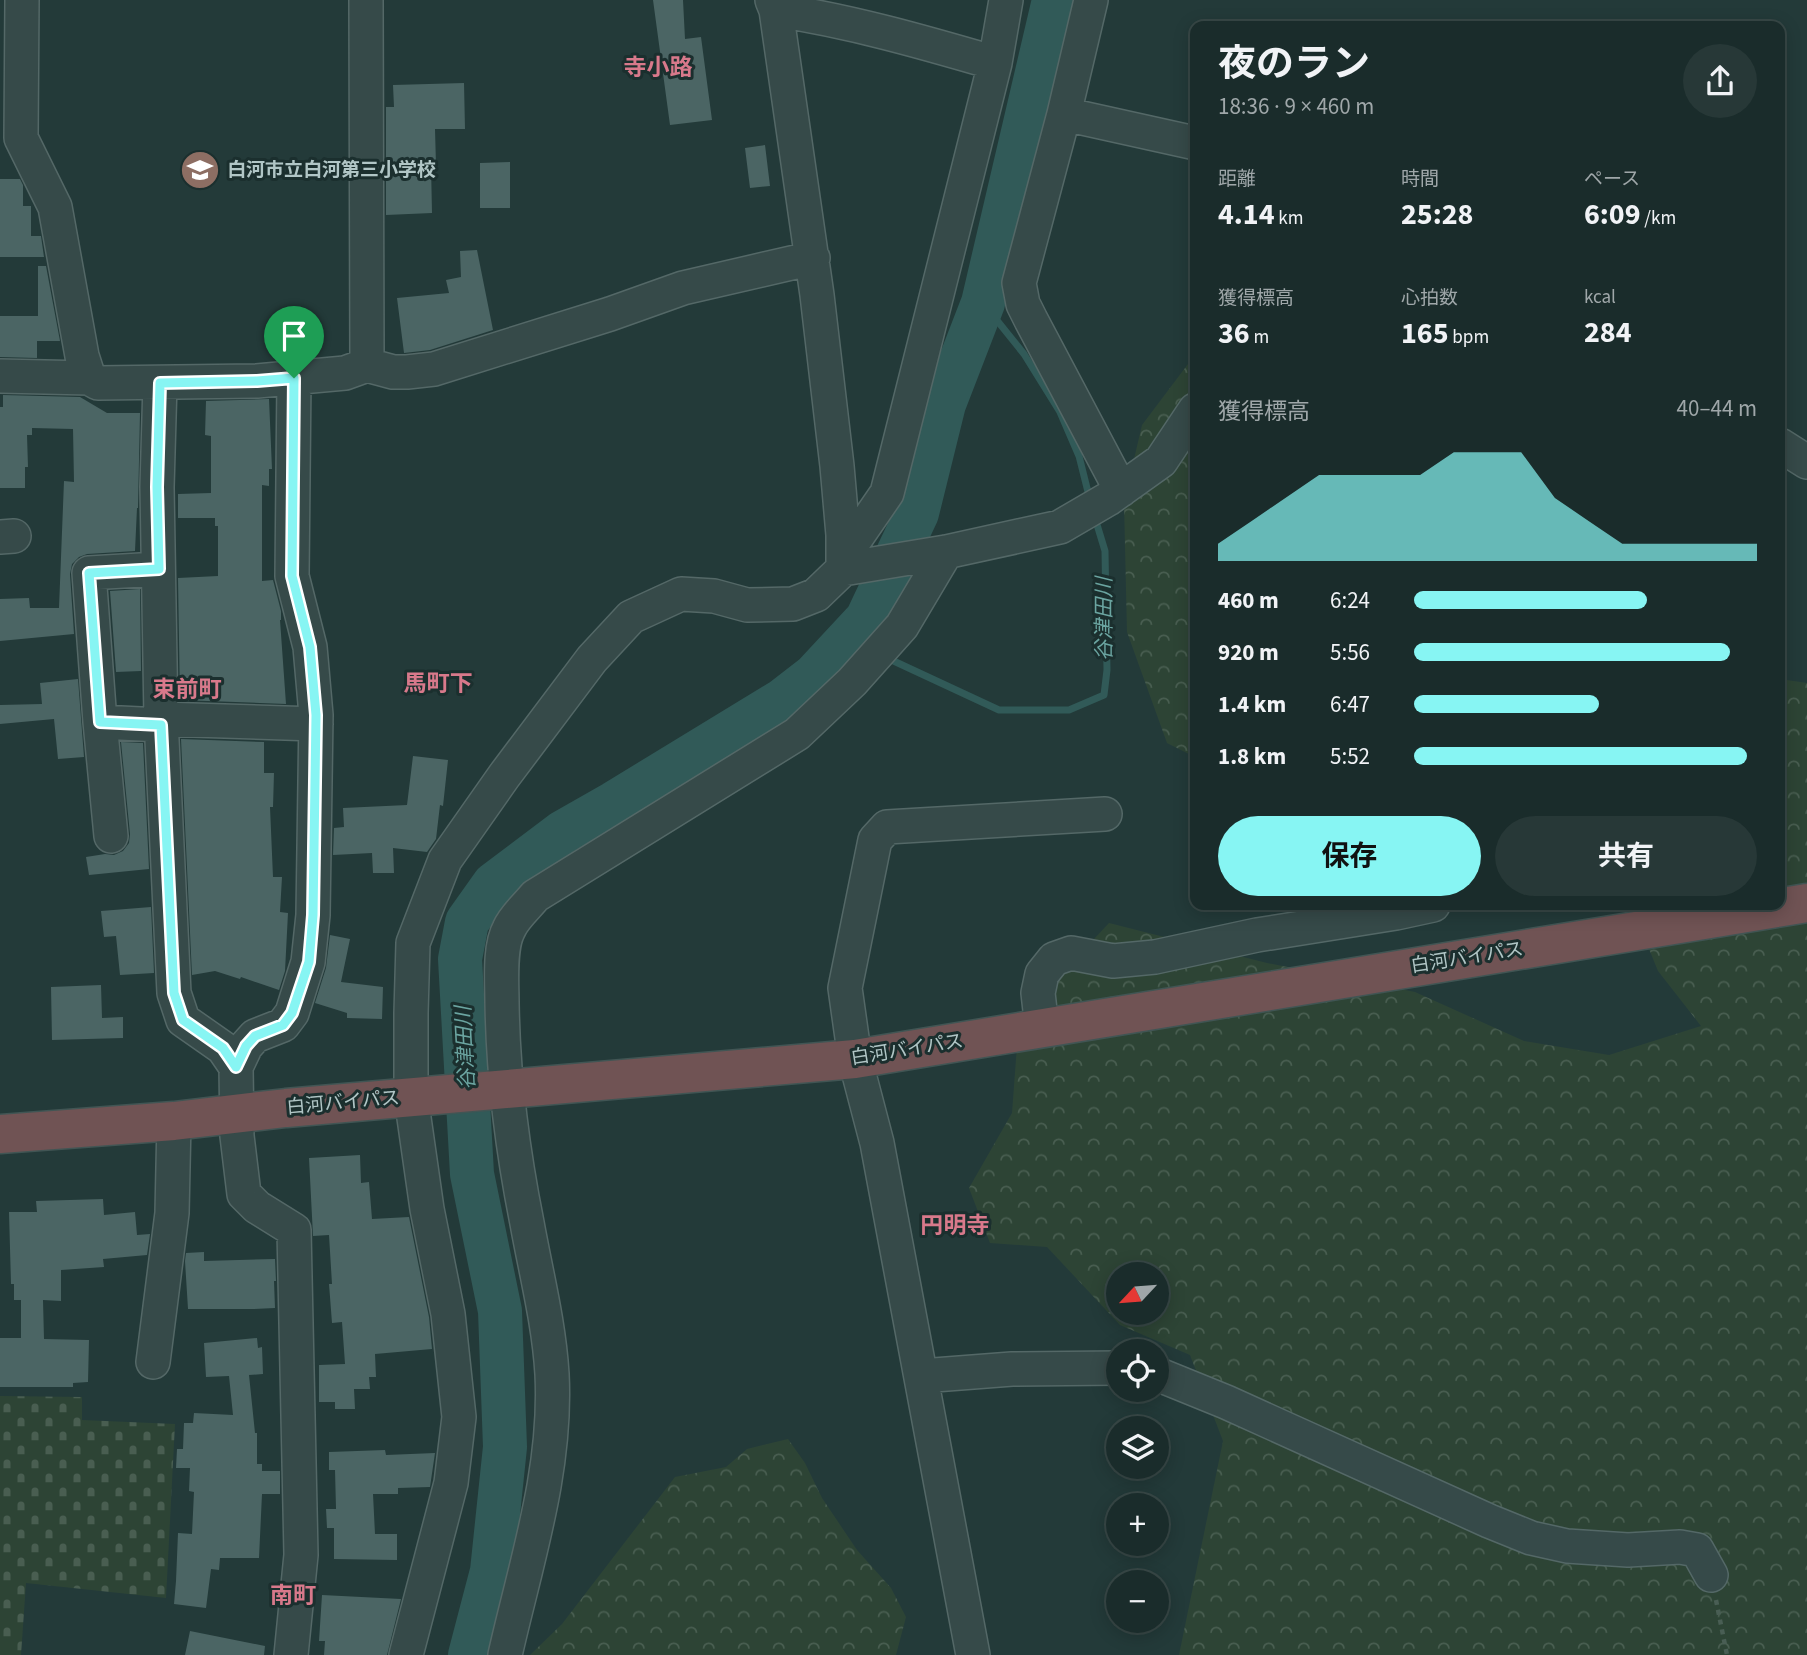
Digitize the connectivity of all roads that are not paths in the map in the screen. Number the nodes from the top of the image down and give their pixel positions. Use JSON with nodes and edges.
{"nodes":[{"id":1,"x":22,"y":0,"type":"edge"},
{"id":2,"x":366,"y":0,"type":"edge"},
{"id":3,"x":1006,"y":0,"type":"edge"},
{"id":4,"x":1091,"y":0,"type":"edge"},
{"id":5,"x":774,"y":5,"type":"edge"},
{"id":6,"x":816,"y":8,"type":"edge"},
{"id":7,"x":995,"y":63,"type":"junction"},
{"id":8,"x":1064,"y":114,"type":"junction"},
{"id":9,"x":11,"y":138,"type":"edge"},
{"id":10,"x":1190,"y":141,"type":"edge"},
{"id":11,"x":813,"y":258,"type":"junction"},
{"id":12,"x":368,"y":365,"type":"junction"},
{"id":13,"x":0,"y":376,"type":"edge"},
{"id":14,"x":89,"y":378,"type":"junction"},
{"id":15,"x":294,"y":378,"type":"junction"},
{"id":16,"x":160,"y":383,"type":"junction"},
{"id":17,"x":1190,"y":418,"type":"edge"},
{"id":18,"x":1785,"y":448,"type":"edge"},
{"id":19,"x":1807,"y":462,"type":"edge"},
{"id":20,"x":1114,"y":495,"type":"junction"},
{"id":21,"x":946,"y":552,"type":"junction"},
{"id":22,"x":843,"y":563,"type":"junction"},
{"id":23,"x":159,"y":569,"type":"junction"},
{"id":24,"x":100,"y":722,"type":"junction"},
{"id":25,"x":161,"y":722,"type":"junction"},
{"id":26,"x":316,"y":724,"type":"junction"},
{"id":27,"x":1105,"y":814,"type":"dead end"},
{"id":28,"x":111,"y":836,"type":"dead end"},
{"id":29,"x":1807,"y":903,"type":"edge"},
{"id":30,"x":1785,"y":907,"type":"edge"},
{"id":31,"x":1410,"y":910,"type":"edge"},
{"id":32,"x":1764,"y":910,"type":"edge"},
{"id":33,"x":1042,"y":1028,"type":"junction"},
{"id":34,"x":855,"y":1059,"type":"junction"},
{"id":35,"x":236,"y":1067,"type":"junction"},
{"id":36,"x":504,"y":1090,"type":"junction"},
{"id":37,"x":418,"y":1097,"type":"junction"},
{"id":38,"x":237,"y":1112,"type":"junction"},
{"id":39,"x":174,"y":1121,"type":"junction"},
{"id":40,"x":0,"y":1134,"type":"edge"},
{"id":41,"x":153,"y":1362,"type":"dead end"},
{"id":42,"x":1106,"y":1368,"type":"edge"},
{"id":43,"x":921,"y":1376,"type":"junction"},
{"id":44,"x":1169,"y":1379,"type":"edge"},
{"id":45,"x":1711,"y":1575,"type":"road end"},
{"id":46,"x":291,"y":1655,"type":"edge"},
{"id":47,"x":406,"y":1655,"type":"edge"},
{"id":48,"x":505,"y":1655,"type":"edge"},
{"id":49,"x":973,"y":1655,"type":"edge"}],
"edges":[{"from":1,"to":9,"type":"street"},
{"from":2,"to":12,"type":"street"},
{"from":3,"to":7,"type":"street"},
{"from":4,"to":8,"type":"street"},
{"from":5,"to":6,"type":"street"},
{"from":5,"to":11,"type":"street"},
{"from":6,"to":7,"type":"street"},
{"from":7,"to":22,"type":"street"},
{"from":8,"to":10,"type":"street"},
{"from":8,"to":20,"type":"street"},
{"from":9,"to":14,"type":"street"},
{"from":11,"to":12,"type":"street"},
{"from":11,"to":22,"type":"street"},
{"from":12,"to":15,"type":"street"},
{"from":13,"to":14,"type":"street"},
{"from":14,"to":16,"type":"street"},
{"from":15,"to":16,"type":"street"},
{"from":15,"to":26,"type":"street"},
{"from":16,"to":23,"type":"street"},
{"from":17,"to":20,"type":"street"},
{"from":18,"to":19,"type":"street"},
{"from":20,"to":21,"type":"street"},
{"from":21,"to":22,"type":"street"},
{"from":21,"to":36,"type":"street"},
{"from":22,"to":37,"type":"street"},
{"from":23,"to":24,"type":"street"},
{"from":23,"to":25,"type":"street"},
{"from":24,"to":25,"type":"street"},
{"from":24,"to":28,"type":"street"},
{"from":25,"to":26,"type":"street"},
{"from":25,"to":35,"type":"street"},
{"from":26,"to":35,"type":"street"},
{"from":27,"to":34,"type":"street"},
{"from":29,"to":30,"type":"highway","name":"白河バイパス"},
{"from":31,"to":33,"type":"street"},
{"from":32,"to":33,"type":"highway","name":"白河バイパス"},
{"from":33,"to":34,"type":"highway","name":"白河バイパス"},
{"from":34,"to":36,"type":"highway","name":"白河バイパス"},
{"from":34,"to":43,"type":"street"},
{"from":35,"to":38,"type":"street"},
{"from":36,"to":37,"type":"highway","name":"白河バイパス"},
{"from":36,"to":48,"type":"street"},
{"from":37,"to":38,"type":"highway","name":"白河バイパス"},
{"from":37,"to":47,"type":"street"},
{"from":38,"to":39,"type":"highway","name":"白河バイパス"},
{"from":38,"to":46,"type":"street"},
{"from":39,"to":40,"type":"highway","name":"白河バイパス"},
{"from":39,"to":41,"type":"street"},
{"from":42,"to":43,"type":"street"},
{"from":43,"to":49,"type":"street"},
{"from":44,"to":45,"type":"street"}]}
